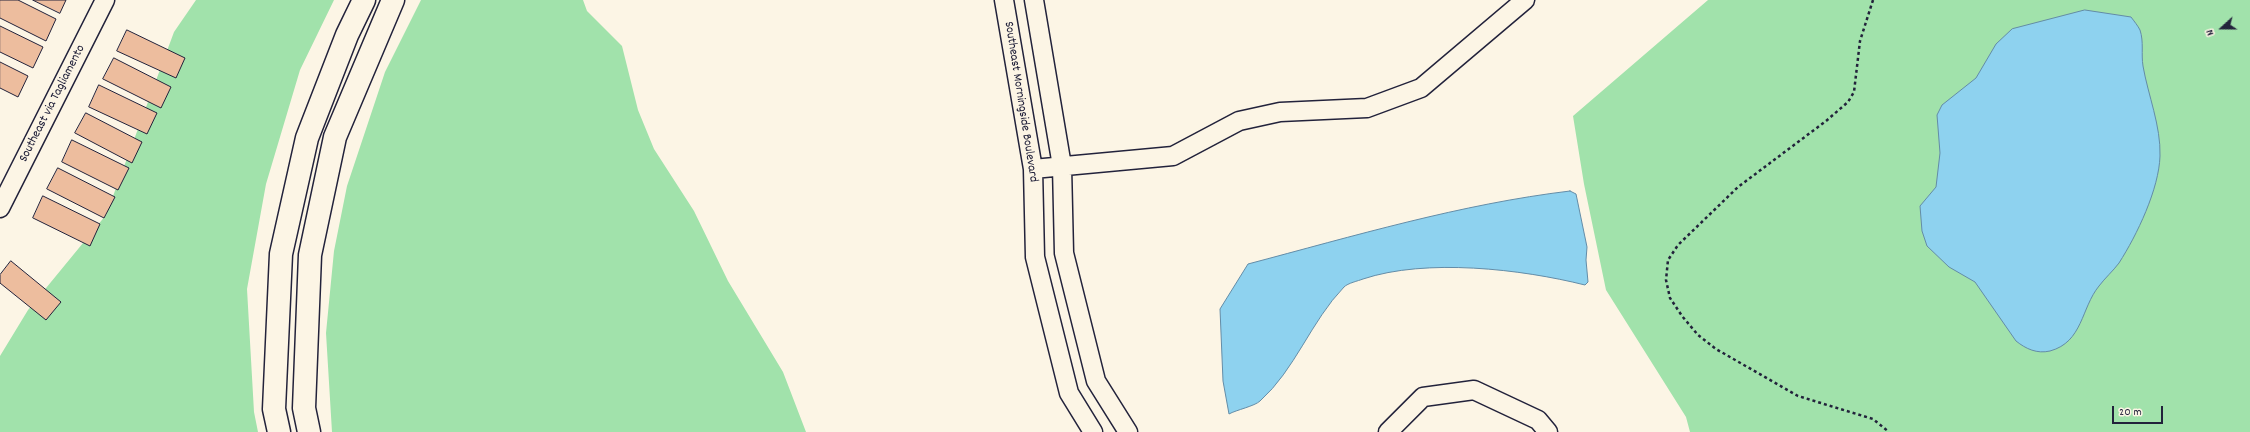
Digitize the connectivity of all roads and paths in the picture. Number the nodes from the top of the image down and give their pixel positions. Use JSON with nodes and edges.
{"nodes":[{"id":1,"x":105,"y":0,"type":"edge"},
{"id":2,"x":364,"y":0,"type":"edge"},
{"id":3,"x":393,"y":0,"type":"edge"},
{"id":4,"x":1004,"y":0,"type":"edge"},
{"id":5,"x":1034,"y":0,"type":"edge"},
{"id":6,"x":1525,"y":0,"type":"edge"},
{"id":7,"x":1873,"y":0,"type":"edge"},
{"id":8,"x":1062,"y":166,"type":"junction"},
{"id":9,"x":1033,"y":169,"type":"junction"},
{"id":10,"x":0,"y":208,"type":"edge"},
{"id":11,"x":1096,"y":382,"type":"junction"},
{"id":12,"x":1068,"y":393,"type":"junction"},
{"id":13,"x":279,"y":432,"type":"edge"},
{"id":14,"x":309,"y":432,"type":"edge"},
{"id":15,"x":1093,"y":432,"type":"edge"},
{"id":16,"x":1128,"y":432,"type":"edge"},
{"id":17,"x":1388,"y":432,"type":"edge"},
{"id":18,"x":1548,"y":432,"type":"edge"},
{"id":19,"x":1889,"y":432,"type":"edge"}],
"edges":[{"from":1,"to":10,"type":"street","name":"Southeast via Tagliamento"},
{"from":2,"to":13,"type":"street"},
{"from":3,"to":14,"type":"street"},
{"from":4,"to":9,"type":"street","name":"Southeast Morningside Boulevard"},
{"from":5,"to":8,"type":"street"},
{"from":6,"to":8,"type":"street"},
{"from":7,"to":19,"type":"path"},
{"from":8,"to":9,"type":"street"},
{"from":8,"to":11,"type":"street"},
{"from":9,"to":12,"type":"street","name":"Southeast Morningside Boulevard"},
{"from":11,"to":12,"type":"street"},
{"from":11,"to":16,"type":"street"},
{"from":12,"to":15,"type":"street","name":"Southeast Morningside Boulevard"},
{"from":17,"to":18,"type":"street"}]}
